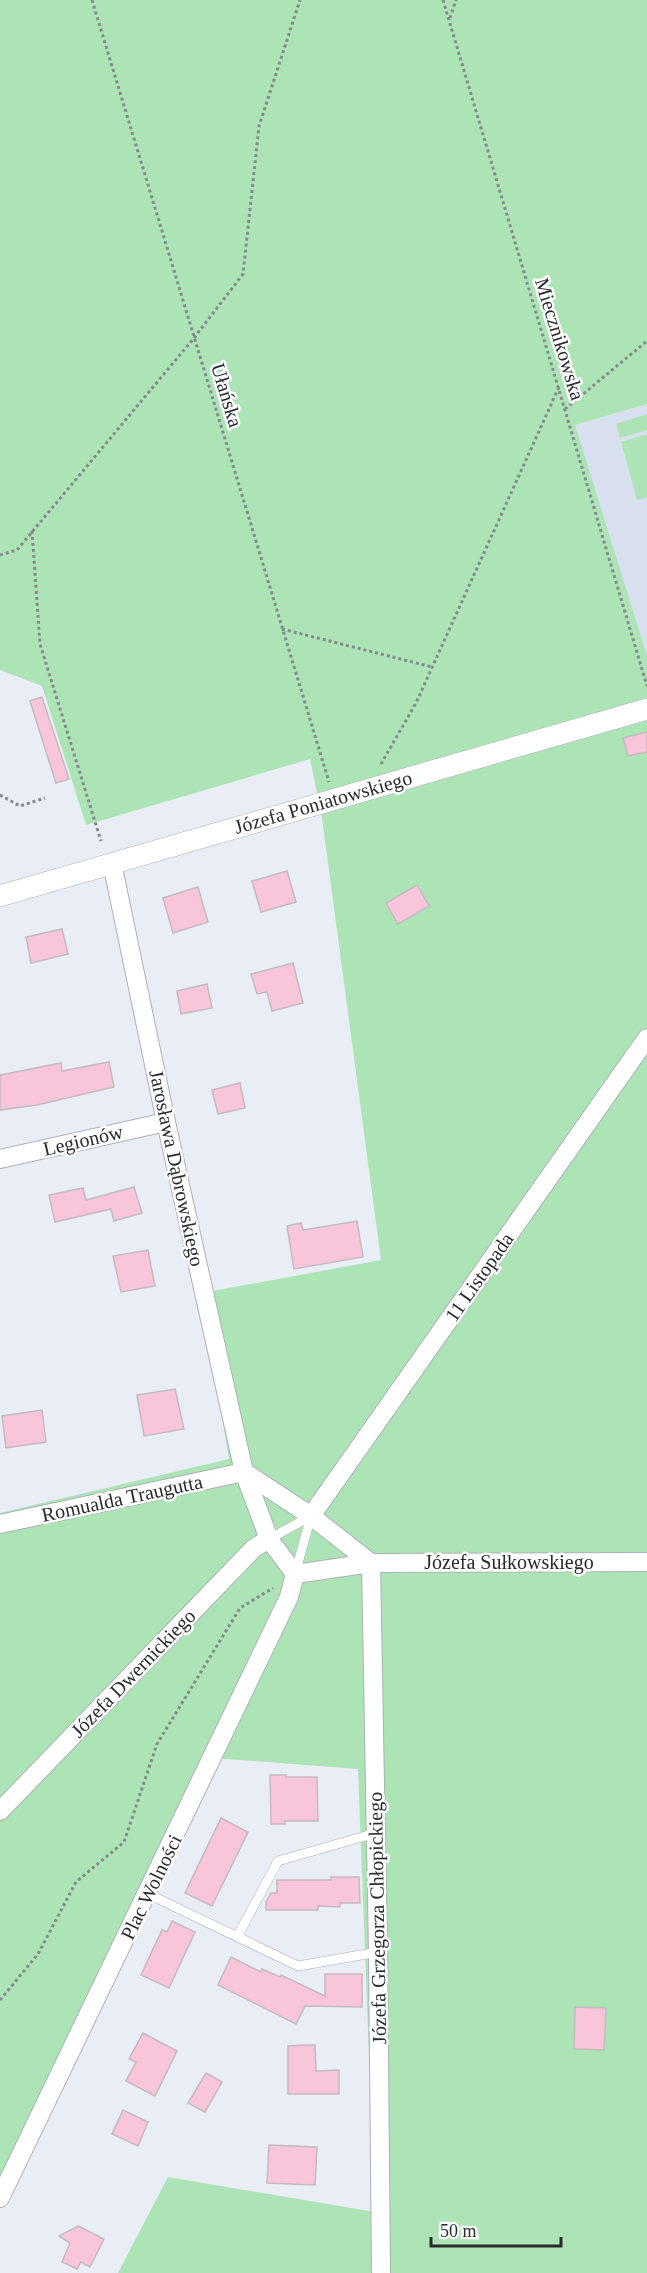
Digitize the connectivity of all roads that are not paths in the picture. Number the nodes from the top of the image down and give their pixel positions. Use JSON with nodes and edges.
{"nodes":[{"id":1,"x":647,"y":709,"type":"edge"},
{"id":2,"x":112,"y":863,"type":"junction"},
{"id":3,"x":0,"y":896,"type":"edge"},
{"id":4,"x":647,"y":1038,"type":"edge"},
{"id":5,"x":166,"y":1122,"type":"junction"},
{"id":6,"x":0,"y":1159,"type":"edge"},
{"id":7,"x":244,"y":1472,"type":"junction"},
{"id":8,"x":311,"y":1516,"type":"junction"},
{"id":9,"x":0,"y":1524,"type":"edge"},
{"id":10,"x":269,"y":1539,"type":"junction"},
{"id":11,"x":647,"y":1562,"type":"edge"},
{"id":12,"x":370,"y":1563,"type":"junction"},
{"id":13,"x":295,"y":1574,"type":"junction"},
{"id":14,"x":0,"y":1811,"type":"edge"},
{"id":15,"x":376,"y":1833,"type":"junction"},
{"id":16,"x":148,"y":1894,"type":"junction"},
{"id":17,"x":237,"y":1937,"type":"junction"},
{"id":18,"x":378,"y":1952,"type":"junction"},
{"id":19,"x":0,"y":2198,"type":"edge"},
{"id":20,"x":381,"y":2273,"type":"edge"}],
"edges":[{"from":1,"to":2,"type":"street","name":"Józefa Poniatowskiego"},
{"from":2,"to":3,"type":"street","name":"Józefa Poniatowskiego"},
{"from":2,"to":5,"type":"street","name":"Jarosława Dąbrowskiego"},
{"from":4,"to":8,"type":"street","name":"11 Listopada"},
{"from":5,"to":6,"type":"street","name":"Legionów"},
{"from":5,"to":7,"type":"street","name":"Jarosława Dąbrowskiego"},
{"from":7,"to":8,"type":"street"},
{"from":7,"to":9,"type":"street","name":"Romualda Traugutta"},
{"from":7,"to":10,"type":"street","name":"Jarosława Dąbrowskiego"},
{"from":8,"to":10,"type":"lane"},
{"from":8,"to":12,"type":"street"},
{"from":8,"to":13,"type":"lane"},
{"from":10,"to":13,"type":"street"},
{"from":10,"to":14,"type":"street","name":"Józefa Dwernickiego"},
{"from":11,"to":12,"type":"street","name":"Józefa Sułkowskiego"},
{"from":12,"to":13,"type":"street","name":"Józefa Sułkowskiego"},
{"from":12,"to":15,"type":"street","name":"Józefa Grzegorza Chłopickiego"},
{"from":13,"to":16,"type":"street","name":"Plac Wolności"},
{"from":15,"to":17,"type":"lane"},
{"from":15,"to":18,"type":"street","name":"Józefa Grzegorza Chłopickiego"},
{"from":16,"to":17,"type":"lane"},
{"from":16,"to":19,"type":"street","name":"Plac Wolności"},
{"from":17,"to":18,"type":"lane"},
{"from":18,"to":20,"type":"street","name":"Józefa Grzegorza Chłopickiego"}]}
